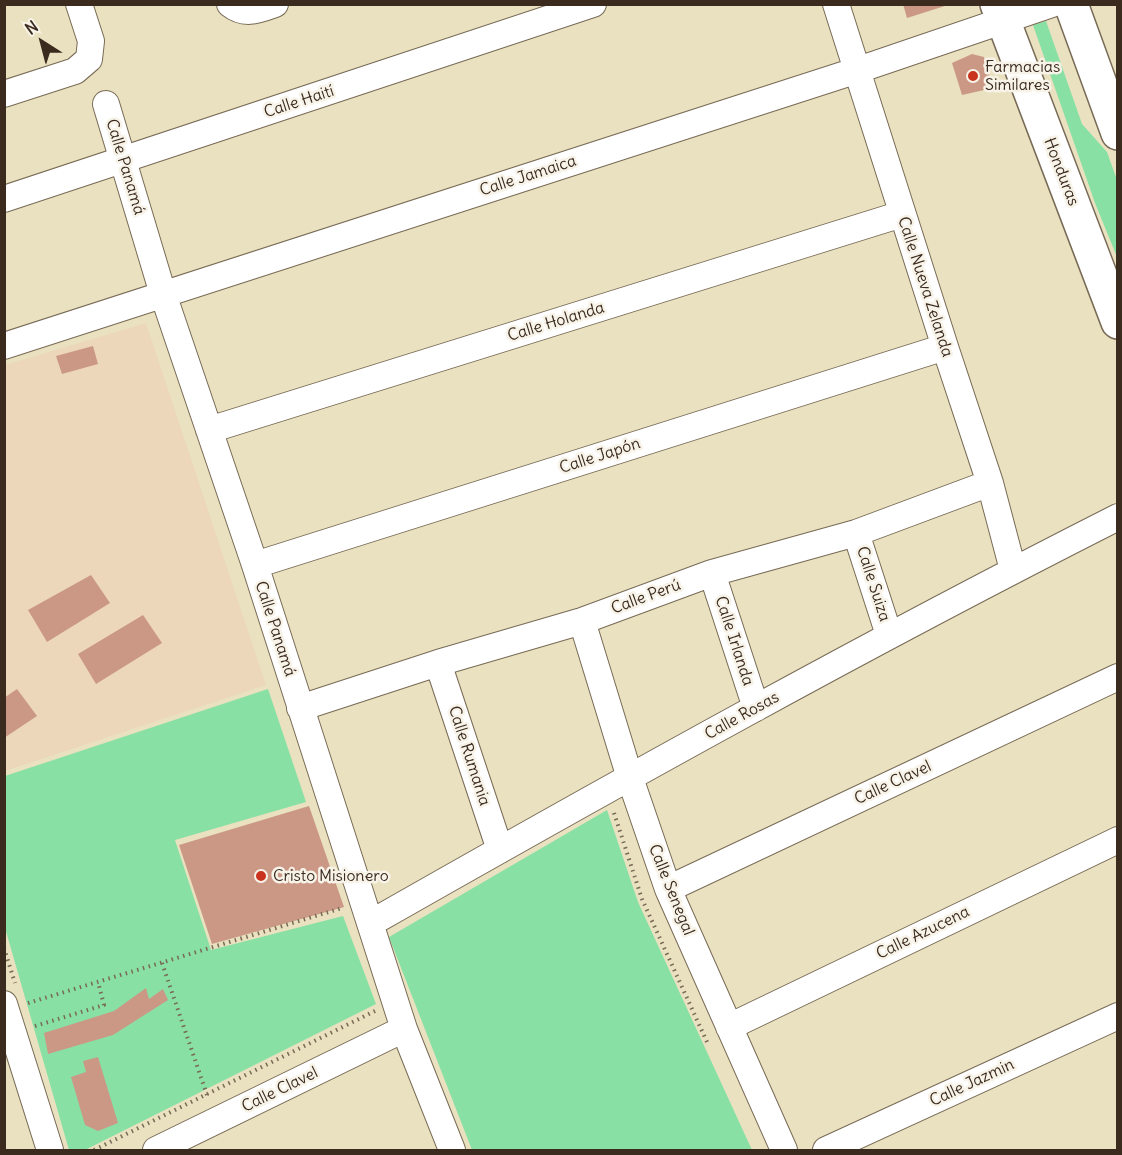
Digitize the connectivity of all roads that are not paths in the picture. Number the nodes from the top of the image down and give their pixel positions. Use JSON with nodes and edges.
{"nodes":[{"id":1,"x":79,"y":4,"type":"edge"},
{"id":2,"x":275,"y":4,"type":"edge"},
{"id":3,"x":592,"y":4,"type":"edge"},
{"id":4,"x":836,"y":4,"type":"edge"},
{"id":5,"x":1052,"y":4,"type":"edge"},
{"id":6,"x":1071,"y":4,"type":"edge"},
{"id":7,"x":230,"y":5,"type":"edge"},
{"id":8,"x":1000,"y":13,"type":"edge"},
{"id":9,"x":858,"y":70,"type":"junction"},
{"id":10,"x":4,"y":94,"type":"edge"},
{"id":11,"x":106,"y":104,"type":"dead end"},
{"id":12,"x":1115,"y":117,"type":"edge"},
{"id":13,"x":123,"y":161,"type":"junction"},
{"id":14,"x":4,"y":199,"type":"edge"},
{"id":15,"x":902,"y":214,"type":"junction"},
{"id":16,"x":162,"y":294,"type":"junction"},
{"id":17,"x":1118,"y":322,"type":"edge"},
{"id":18,"x":4,"y":346,"type":"edge"},
{"id":19,"x":945,"y":347,"type":"junction"},
{"id":20,"x":209,"y":430,"type":"junction"},
{"id":21,"x":990,"y":483,"type":"junction"},
{"id":22,"x":1118,"y":517,"type":"edge"},
{"id":23,"x":856,"y":533,"type":"junction"},
{"id":24,"x":255,"y":565,"type":"junction"},
{"id":25,"x":1013,"y":570,"type":"junction"},
{"id":26,"x":712,"y":573,"type":"junction"},
{"id":27,"x":582,"y":621,"type":"junction"},
{"id":28,"x":890,"y":635,"type":"junction"},
{"id":29,"x":438,"y":663,"type":"junction"},
{"id":30,"x":1118,"y":677,"type":"edge"},
{"id":31,"x":300,"y":708,"type":"junction"},
{"id":32,"x":756,"y":708,"type":"junction"},
{"id":33,"x":630,"y":778,"type":"junction"},
{"id":34,"x":1118,"y":840,"type":"edge"},
{"id":35,"x":500,"y":850,"type":"junction"},
{"id":36,"x":668,"y":889,"type":"junction"},
{"id":37,"x":370,"y":923,"type":"junction"},
{"id":38,"x":15,"y":1001,"type":"edge"},
{"id":39,"x":1118,"y":1016,"type":"edge"},
{"id":40,"x":729,"y":1027,"type":"junction"},
{"id":41,"x":404,"y":1029,"type":"junction"},
{"id":42,"x":50,"y":1150,"type":"edge"},
{"id":43,"x":156,"y":1150,"type":"edge"},
{"id":44,"x":452,"y":1150,"type":"edge"},
{"id":45,"x":784,"y":1150,"type":"edge"},
{"id":46,"x":826,"y":1150,"type":"edge"}],
"edges":[{"from":1,"to":10,"type":"street"},
{"from":2,"to":7,"type":"street"},
{"from":3,"to":13,"type":"street","name":"Calle Haití"},
{"from":4,"to":9,"type":"street","name":"Calle Nueva Zelanda"},
{"from":5,"to":8,"type":"street","name":"Calle Jamaica"},
{"from":6,"to":12,"type":"street"},
{"from":8,"to":9,"type":"street","name":"Calle Jamaica"},
{"from":8,"to":17,"type":"street","name":"Honduras"},
{"from":9,"to":15,"type":"street","name":"Calle Nueva Zelanda"},
{"from":9,"to":16,"type":"street","name":"Calle Jamaica"},
{"from":11,"to":13,"type":"street","name":"Calle Panamá"},
{"from":13,"to":14,"type":"street","name":"Calle Haití"},
{"from":13,"to":16,"type":"street","name":"Calle Panamá"},
{"from":15,"to":19,"type":"street","name":"Calle Nueva Zelanda"},
{"from":15,"to":20,"type":"street","name":"Calle Holanda"},
{"from":16,"to":18,"type":"street","name":"Calle Jamaica"},
{"from":16,"to":20,"type":"street","name":"Calle Panamá"},
{"from":19,"to":21,"type":"street","name":"Calle Nueva Zelanda"},
{"from":19,"to":24,"type":"street","name":"Calle Japón"},
{"from":20,"to":24,"type":"street","name":"Calle Panamá"},
{"from":21,"to":23,"type":"street","name":"Calle Perú"},
{"from":21,"to":25,"type":"street","name":"Calle Nueva Zelanda"},
{"from":22,"to":25,"type":"street","name":"Calle Rosas"},
{"from":23,"to":26,"type":"street","name":"Calle Perú"},
{"from":23,"to":28,"type":"street","name":"Calle Suiza"},
{"from":24,"to":31,"type":"street","name":"Calle Panamá"},
{"from":25,"to":28,"type":"street","name":"Calle Rosas"},
{"from":26,"to":27,"type":"street","name":"Calle Perú"},
{"from":26,"to":32,"type":"street","name":"Calle Irlanda"},
{"from":27,"to":29,"type":"street","name":"Calle Perú"},
{"from":27,"to":33,"type":"street","name":"Calle Senegal"},
{"from":28,"to":32,"type":"street","name":"Calle Rosas"},
{"from":29,"to":31,"type":"street","name":"Calle Perú"},
{"from":29,"to":35,"type":"street","name":"Calle Rumania"},
{"from":30,"to":36,"type":"street","name":"Calle Clavel"},
{"from":31,"to":37,"type":"street","name":"Calle Panamá"},
{"from":32,"to":33,"type":"street","name":"Calle Rosas"},
{"from":33,"to":35,"type":"street","name":"Calle Rosas"},
{"from":33,"to":36,"type":"street","name":"Calle Senegal"},
{"from":34,"to":40,"type":"street","name":"Calle Azucena"},
{"from":35,"to":37,"type":"street","name":"Calle Rosas"},
{"from":36,"to":40,"type":"street","name":"Calle Senegal"},
{"from":37,"to":41,"type":"street","name":"Calle Panamá"},
{"from":38,"to":42,"type":"street"},
{"from":39,"to":46,"type":"street","name":"Calle Jazmin"},
{"from":40,"to":45,"type":"street","name":"Calle Senegal"},
{"from":41,"to":43,"type":"street","name":"Calle Clavel"},
{"from":41,"to":44,"type":"street","name":"Calle Panamá"}]}
